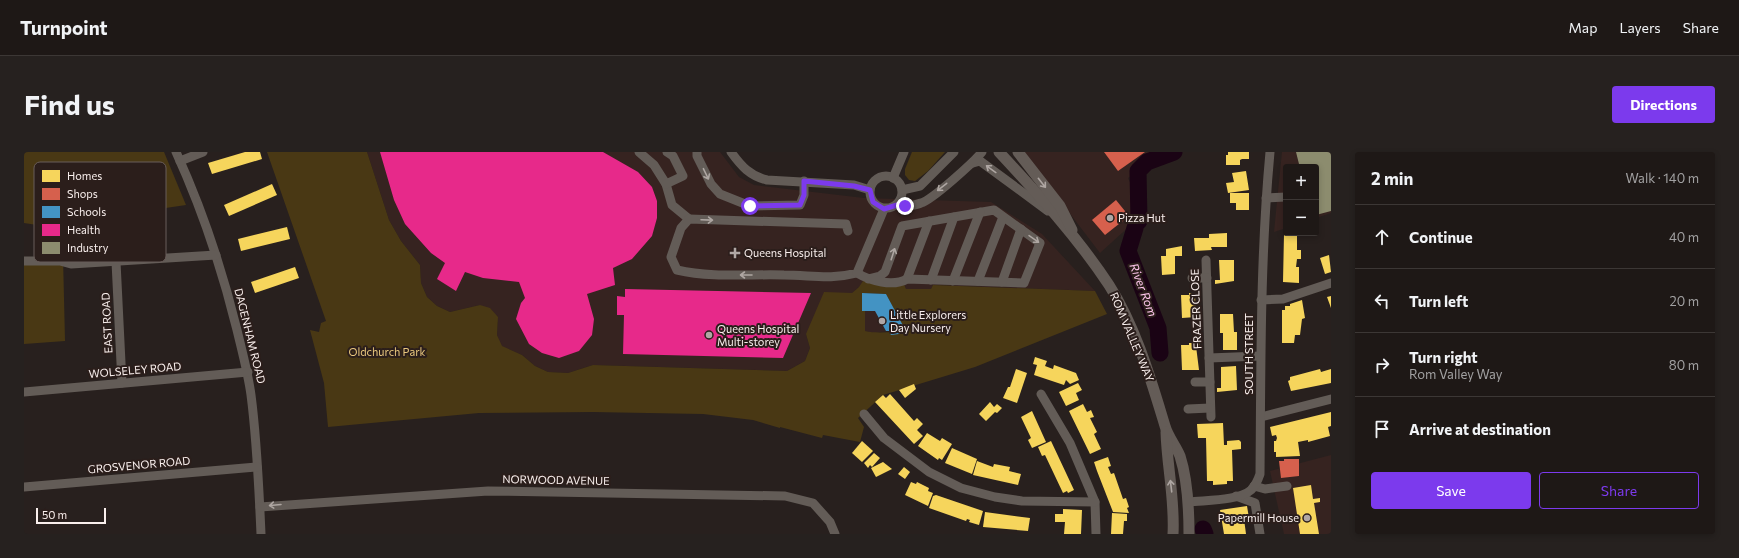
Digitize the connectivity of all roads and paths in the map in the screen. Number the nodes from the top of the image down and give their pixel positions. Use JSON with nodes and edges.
{"nodes":[{"id":1,"x":176,"y":152,"type":"edge"},
{"id":2,"x":203,"y":152,"type":"edge"},
{"id":3,"x":639,"y":152,"type":"edge"},
{"id":4,"x":667,"y":152,"type":"edge"},
{"id":5,"x":697,"y":152,"type":"edge"},
{"id":6,"x":731,"y":152,"type":"edge"},
{"id":7,"x":904,"y":152,"type":"edge"},
{"id":8,"x":954,"y":152,"type":"edge"},
{"id":9,"x":982,"y":152,"type":"edge"},
{"id":10,"x":999,"y":152,"type":"edge"},
{"id":11,"x":1018,"y":152,"type":"edge"},
{"id":12,"x":1270,"y":152,"type":"edge"},
{"id":13,"x":180,"y":161,"type":"junction"},
{"id":14,"x":973,"y":163,"type":"junction"},
{"id":15,"x":893,"y":178,"type":"junction"},
{"id":16,"x":804,"y":181,"type":"junction"},
{"id":17,"x":666,"y":184,"type":"junction"},
{"id":18,"x":870,"y":190,"type":"junction"},
{"id":19,"x":902,"y":190,"type":"junction"},
{"id":20,"x":1283,"y":197,"type":"edge"},
{"id":21,"x":1266,"y":198,"type":"junction"},
{"id":22,"x":897,"y":205,"type":"junction"},
{"id":23,"x":884,"y":209,"type":"junction"},
{"id":24,"x":980,"y":212,"type":"junction"},
{"id":25,"x":1003,"y":216,"type":"junction"},
{"id":26,"x":954,"y":217,"type":"junction"},
{"id":27,"x":1056,"y":217,"type":"junction"},
{"id":28,"x":689,"y":219,"type":"junction"},
{"id":29,"x":928,"y":222,"type":"junction"},
{"id":30,"x":1021,"y":229,"type":"junction"},
{"id":31,"x":848,"y":231,"type":"dead end"},
{"id":32,"x":1085,"y":253,"type":"junction"},
{"id":33,"x":216,"y":255,"type":"junction"},
{"id":34,"x":166,"y":258,"type":"edge"},
{"id":35,"x":1206,"y":260,"type":"dead end"},
{"id":36,"x":64,"y":262,"type":"edge"},
{"id":37,"x":116,"y":262,"type":"joint"},
{"id":38,"x":857,"y":273,"type":"junction"},
{"id":39,"x":1192,"y":278,"type":"dead end"},
{"id":40,"x":1207,"y":278,"type":"junction"},
{"id":41,"x":868,"y":279,"type":"junction"},
{"id":42,"x":907,"y":279,"type":"junction"},
{"id":43,"x":931,"y":280,"type":"junction"},
{"id":44,"x":953,"y":280,"type":"junction"},
{"id":45,"x":978,"y":281,"type":"junction"},
{"id":46,"x":1002,"y":282,"type":"junction"},
{"id":47,"x":1325,"y":286,"type":"edge"},
{"id":48,"x":1261,"y":300,"type":"junction"},
{"id":49,"x":1260,"y":356,"type":"junction"},
{"id":50,"x":1209,"y":358,"type":"junction"},
{"id":51,"x":248,"y":372,"type":"junction"},
{"id":52,"x":1195,"y":382,"type":"dead end"},
{"id":53,"x":1210,"y":382,"type":"junction"},
{"id":54,"x":122,"y":383,"type":"junction"},
{"id":55,"x":24,"y":392,"type":"edge"},
{"id":56,"x":1041,"y":394,"type":"dead end"},
{"id":57,"x":1331,"y":399,"type":"edge"},
{"id":58,"x":1188,"y":409,"type":"dead end"},
{"id":59,"x":864,"y":414,"type":"dead end"},
{"id":60,"x":1261,"y":417,"type":"junction"},
{"id":61,"x":1166,"y":428,"type":"junction"},
{"id":62,"x":257,"y":467,"type":"junction"},
{"id":63,"x":1254,"y":486,"type":"junction"},
{"id":64,"x":1287,"y":486,"type":"dead end"},
{"id":65,"x":24,"y":487,"type":"edge"},
{"id":66,"x":1236,"y":496,"type":"junction"},
{"id":67,"x":1095,"y":502,"type":"junction"},
{"id":68,"x":1189,"y":502,"type":"junction"},
{"id":69,"x":260,"y":507,"type":"junction"},
{"id":70,"x":1174,"y":529,"type":"edge"},
{"id":71,"x":261,"y":534,"type":"edge"},
{"id":72,"x":835,"y":534,"type":"edge"},
{"id":73,"x":1096,"y":534,"type":"edge"},
{"id":74,"x":1189,"y":534,"type":"edge"},
{"id":75,"x":1260,"y":534,"type":"edge"}],
"edges":[{"from":1,"to":13,"type":"street","name":"DAGENHAM ROAD"},
{"from":2,"to":13,"type":"street"},
{"from":3,"to":17,"type":"street"},
{"from":4,"to":17,"type":"street"},
{"from":5,"to":16,"type":"street","one_way":true},
{"from":6,"to":16,"type":"street"},
{"from":7,"to":15,"type":"street"},
{"from":8,"to":19,"type":"street"},
{"from":9,"to":14,"type":"street"},
{"from":10,"to":27,"type":"main road","name":"ROM VALLEY WAY"},
{"from":11,"to":32,"type":"main road","name":"ROM VALLEY WAY","one_way":true},
{"from":12,"to":21,"type":"street","name":"SOUTH STREET"},
{"from":13,"to":33,"type":"street","name":"DAGENHAM ROAD"},
{"from":14,"to":22,"type":"street","one_way":true},
{"from":27,"to":14,"type":"street","one_way":true},
{"from":15,"to":18,"type":"street"},
{"from":15,"to":19,"type":"street"},
{"from":16,"to":18,"type":"street"},
{"from":17,"to":28,"type":"street"},
{"from":18,"to":23,"type":"street"},
{"from":19,"to":22,"type":"street"},
{"from":20,"to":21,"type":"street"},
{"from":21,"to":48,"type":"street","name":"SOUTH STREET"},
{"from":22,"to":23,"type":"street"},
{"from":23,"to":38,"type":"street"},
{"from":24,"to":25,"type":"street"},
{"from":24,"to":26,"type":"street"},
{"from":24,"to":44,"type":"street"},
{"from":25,"to":30,"type":"street"},
{"from":25,"to":45,"type":"street"},
{"from":26,"to":29,"type":"street"},
{"from":26,"to":43,"type":"street"},
{"from":27,"to":32,"type":"main road","name":"ROM VALLEY WAY"},
{"from":28,"to":31,"type":"street","one_way":true},
{"from":38,"to":28,"type":"street","one_way":true},
{"from":41,"to":29,"type":"street","one_way":true},
{"from":29,"to":42,"type":"street"},
{"from":30,"to":46,"type":"street"},
{"from":30,"to":46,"type":"street","one_way":true},
{"from":32,"to":61,"type":"main road","name":"ROM VALLEY WAY"},
{"from":33,"to":34,"type":"street"},
{"from":33,"to":51,"type":"street","name":"DAGENHAM ROAD"},
{"from":35,"to":40,"type":"street","name":"FRAZER CLOSE"},
{"from":36,"to":37,"type":"street"},
{"from":37,"to":54,"type":"street","name":"EAST ROAD"},
{"from":38,"to":41,"type":"street"},
{"from":39,"to":40,"type":"street"},
{"from":40,"to":50,"type":"street","name":"FRAZER CLOSE"},
{"from":41,"to":42,"type":"street"},
{"from":42,"to":43,"type":"street"},
{"from":43,"to":44,"type":"street"},
{"from":44,"to":45,"type":"street"},
{"from":45,"to":46,"type":"street"},
{"from":47,"to":48,"type":"street"},
{"from":48,"to":49,"type":"street","name":"SOUTH STREET"},
{"from":49,"to":50,"type":"street","name":"FRAZER CLOSE"},
{"from":49,"to":60,"type":"street","name":"SOUTH STREET"},
{"from":50,"to":53,"type":"street","name":"FRAZER CLOSE"},
{"from":51,"to":54,"type":"street","name":"WOLSELEY ROAD"},
{"from":51,"to":62,"type":"street","name":"DAGENHAM ROAD"},
{"from":52,"to":53,"type":"street"},
{"from":53,"to":58,"type":"street","name":"FRAZER CLOSE"},
{"from":54,"to":55,"type":"street","name":"WOLSELEY ROAD"},
{"from":56,"to":67,"type":"street"},
{"from":57,"to":60,"type":"street"},
{"from":59,"to":67,"type":"street"},
{"from":60,"to":63,"type":"street","name":"SOUTH STREET"},
{"from":61,"to":68,"type":"main road","name":"ROM VALLEY WAY"},
{"from":70,"to":61,"type":"main road","name":"ROM VALLEY WAY","one_way":true},
{"from":62,"to":65,"type":"street","name":"GROSVENOR ROAD"},
{"from":62,"to":69,"type":"street","name":"DAGENHAM ROAD"},
{"from":63,"to":64,"type":"street"},
{"from":63,"to":66,"type":"street"},
{"from":66,"to":68,"type":"street"},
{"from":66,"to":75,"type":"street"},
{"from":67,"to":73,"type":"street"},
{"from":68,"to":70,"type":"main road","name":"ROM VALLEY WAY"},
{"from":68,"to":74,"type":"main road","name":"ROM VALLEY WAY"},
{"from":69,"to":71,"type":"street","name":"DAGENHAM ROAD"},
{"from":72,"to":69,"type":"street","name":"NORWOOD AVENUE","one_way":true}]}
